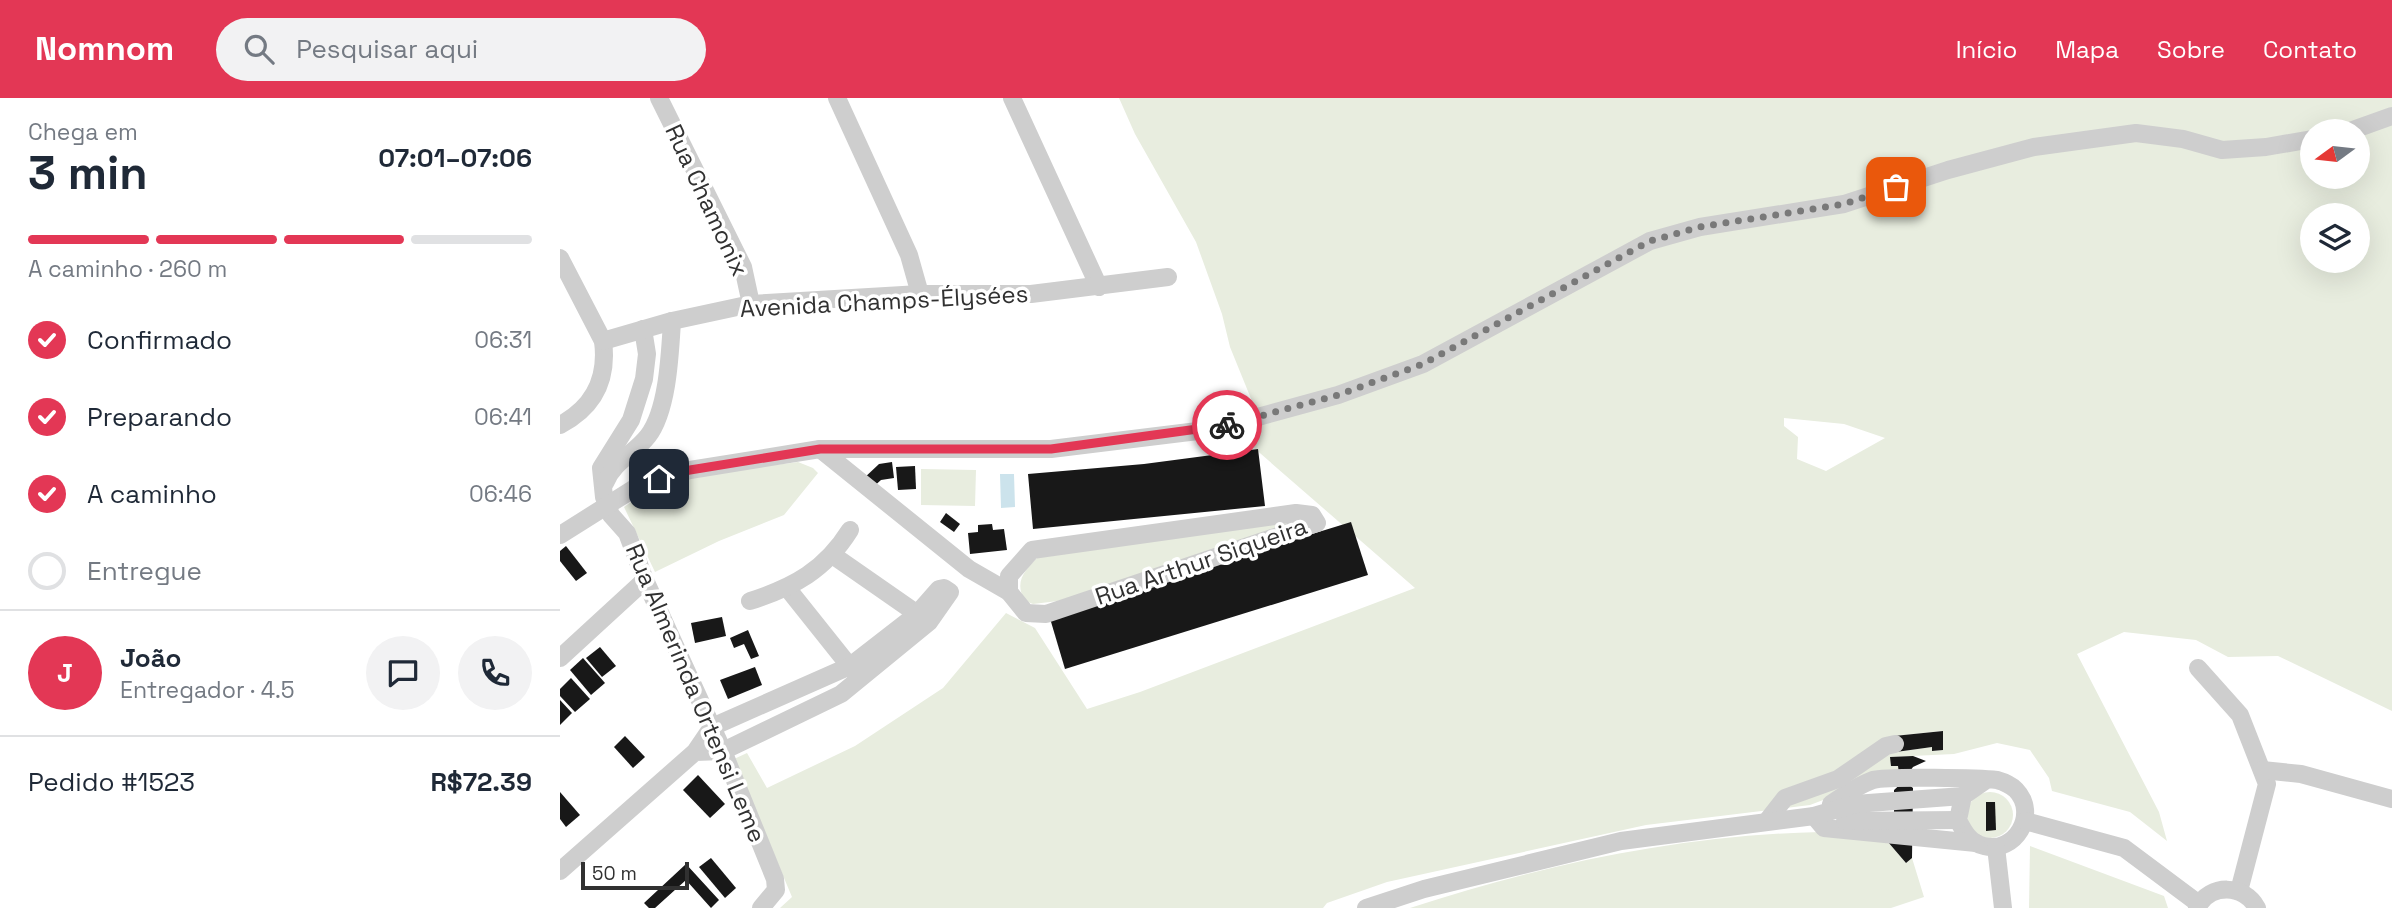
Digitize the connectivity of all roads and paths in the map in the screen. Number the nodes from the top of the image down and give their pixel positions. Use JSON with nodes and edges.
{"nodes":[{"id":1,"x":659,"y":98,"type":"edge"},
{"id":2,"x":836,"y":98,"type":"edge"},
{"id":3,"x":1012,"y":98,"type":"edge"},
{"id":4,"x":2392,"y":116,"type":"edge"},
{"id":5,"x":2370,"y":124,"type":"edge"},
{"id":6,"x":2300,"y":141,"type":"edge"},
{"id":7,"x":560,"y":258,"type":"edge"},
{"id":8,"x":1168,"y":276,"type":"dead end"},
{"id":9,"x":1099,"y":287,"type":"junction"},
{"id":10,"x":920,"y":294,"type":"junction"},
{"id":11,"x":751,"y":304,"type":"junction"},
{"id":12,"x":672,"y":321,"type":"junction"},
{"id":13,"x":643,"y":329,"type":"junction"},
{"id":14,"x":603,"y":341,"type":"junction"},
{"id":15,"x":560,"y":425,"type":"edge"},
{"id":16,"x":820,"y":449,"type":"junction"},
{"id":17,"x":604,"y":486,"type":"junction"},
{"id":18,"x":606,"y":507,"type":"junction"},
{"id":19,"x":850,"y":530,"type":"dead end"},
{"id":20,"x":560,"y":535,"type":"edge"},
{"id":21,"x":834,"y":556,"type":"junction"},
{"id":22,"x":645,"y":580,"type":"junction"},
{"id":23,"x":788,"y":589,"type":"junction"},
{"id":24,"x":1009,"y":592,"type":"junction"},
{"id":25,"x":750,"y":601,"type":"dead end"},
{"id":26,"x":560,"y":658,"type":"edge"},
{"id":27,"x":2198,"y":668,"type":"dead end"},
{"id":28,"x":855,"y":672,"type":"junction"},
{"id":29,"x":783,"y":696,"type":"junction"},
{"id":30,"x":793,"y":717,"type":"junction"},
{"id":31,"x":712,"y":727,"type":"junction"},
{"id":32,"x":1895,"y":744,"type":"dead end"},
{"id":33,"x":723,"y":751,"type":"junction"},
{"id":34,"x":695,"y":752,"type":"junction"},
{"id":35,"x":2262,"y":770,"type":"junction"},
{"id":36,"x":1935,"y":780,"type":"junction"},
{"id":37,"x":1986,"y":780,"type":"junction"},
{"id":38,"x":1854,"y":797,"type":"junction"},
{"id":39,"x":2392,"y":799,"type":"edge"},
{"id":40,"x":1959,"y":805,"type":"junction"},
{"id":41,"x":1814,"y":816,"type":"junction"},
{"id":42,"x":1767,"y":821,"type":"junction"},
{"id":43,"x":1843,"y":821,"type":"junction"},
{"id":44,"x":2025,"y":821,"type":"junction"},
{"id":45,"x":1977,"y":844,"type":"junction"},
{"id":46,"x":1996,"y":847,"type":"junction"},
{"id":47,"x":560,"y":871,"type":"edge"},
{"id":48,"x":2239,"y":891,"type":"junction"},
{"id":49,"x":2198,"y":906,"type":"edge"},
{"id":50,"x":761,"y":908,"type":"edge"},
{"id":51,"x":1366,"y":908,"type":"edge"},
{"id":52,"x":2003,"y":908,"type":"edge"},
{"id":53,"x":2257,"y":908,"type":"edge"}],
"edges":[{"from":1,"to":11,"type":"street","name":"Rua Chamonix"},
{"from":2,"to":10,"type":"street"},
{"from":3,"to":9,"type":"street"},
{"from":4,"to":5,"type":"street"},
{"from":6,"to":16,"type":"street"},
{"from":7,"to":14,"type":"street"},
{"from":8,"to":9,"type":"street","name":"Avenida Champs-Élysées"},
{"from":9,"to":10,"type":"street","name":"Avenida Champs-Élysées"},
{"from":10,"to":11,"type":"street","name":"Avenida Champs-Élysées"},
{"from":11,"to":12,"type":"street","name":"Avenida Champs-Élysées"},
{"from":12,"to":13,"type":"street","name":"Avenida Champs-Élysées"},
{"from":12,"to":17,"type":"street"},
{"from":13,"to":14,"type":"street","name":"Avenida Champs-Élysées"},
{"from":13,"to":17,"type":"street"},
{"from":14,"to":15,"type":"street"},
{"from":16,"to":18,"type":"street"},
{"from":16,"to":24,"type":"street","name":"Rua Arthur Siqueira"},
{"from":17,"to":18,"type":"street"},
{"from":18,"to":20,"type":"street"},
{"from":18,"to":22,"type":"street","name":"Rua Almerinda Ortensi Leme"},
{"from":19,"to":21,"type":"street"},
{"from":21,"to":23,"type":"street"},
{"from":21,"to":28,"type":"street"},
{"from":22,"to":26,"type":"street"},
{"from":22,"to":31,"type":"street","name":"Rua Almerinda Ortensi Leme"},
{"from":23,"to":25,"type":"street"},
{"from":23,"to":28,"type":"street"},
{"from":24,"to":24,"type":"street","name":"Rua Arthur Siqueira"},
{"from":27,"to":35,"type":"street"},
{"from":28,"to":29,"type":"street"},
{"from":28,"to":30,"type":"street"},
{"from":29,"to":30,"type":"street"},
{"from":29,"to":31,"type":"street"},
{"from":30,"to":33,"type":"street"},
{"from":31,"to":33,"type":"street","name":"Rua Almerinda Ortensi Leme"},
{"from":31,"to":34,"type":"street"},
{"from":32,"to":42,"type":"street"},
{"from":33,"to":34,"type":"street"},
{"from":33,"to":50,"type":"street","name":"Rua Almerinda Ortensi Leme"},
{"from":34,"to":47,"type":"street"},
{"from":35,"to":39,"type":"street"},
{"from":35,"to":48,"type":"street"},
{"from":36,"to":37,"type":"street"},
{"from":36,"to":38,"type":"street"},
{"from":36,"to":40,"type":"street"},
{"from":37,"to":40,"type":"street"},
{"from":37,"to":44,"type":"street"},
{"from":38,"to":40,"type":"street"},
{"from":38,"to":41,"type":"street"},
{"from":38,"to":43,"type":"street"},
{"from":40,"to":43,"type":"street"},
{"from":40,"to":45,"type":"street"},
{"from":41,"to":42,"type":"street"},
{"from":41,"to":43,"type":"street"},
{"from":41,"to":45,"type":"street"},
{"from":42,"to":51,"type":"street"},
{"from":44,"to":46,"type":"street"},
{"from":44,"to":49,"type":"street"},
{"from":45,"to":46,"type":"street"},
{"from":46,"to":52,"type":"street"},
{"from":48,"to":49,"type":"street"},
{"from":48,"to":53,"type":"street"}]}
